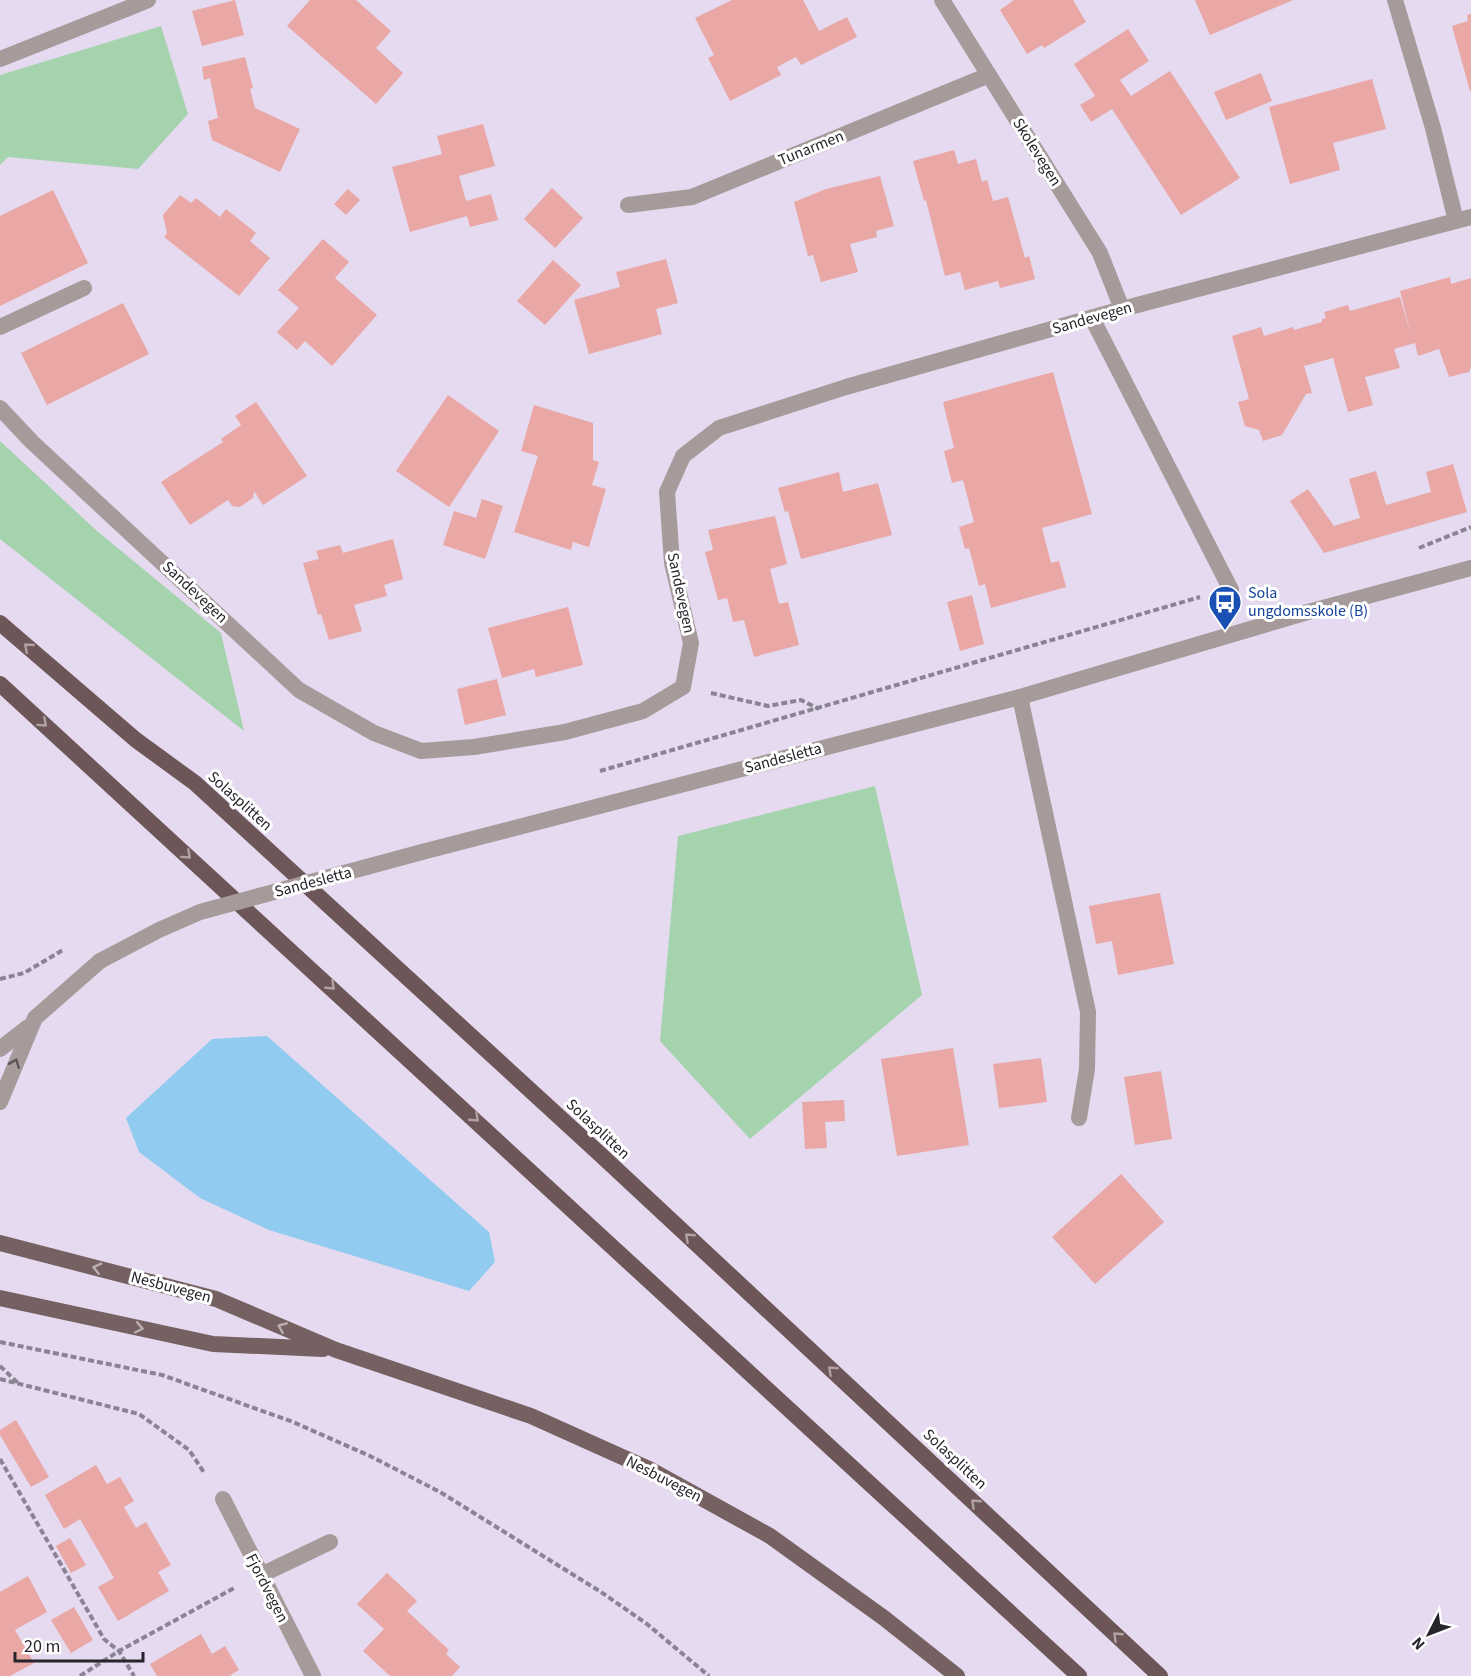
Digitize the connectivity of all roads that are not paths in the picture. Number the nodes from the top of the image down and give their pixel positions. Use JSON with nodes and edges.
{"nodes":[{"id":1,"x":148,"y":0,"type":"edge"},
{"id":2,"x":942,"y":0,"type":"edge"},
{"id":3,"x":1395,"y":0,"type":"edge"},
{"id":4,"x":0,"y":59,"type":"edge"},
{"id":5,"x":989,"y":75,"type":"junction"},
{"id":6,"x":628,"y":205,"type":"dead end"},
{"id":7,"x":1463,"y":219,"type":"edge"},
{"id":8,"x":84,"y":288,"type":"dead end"},
{"id":9,"x":1122,"y":309,"type":"junction"},
{"id":10,"x":1092,"y":318,"type":"junction"},
{"id":11,"x":0,"y":327,"type":"edge"},
{"id":12,"x":0,"y":408,"type":"edge"},
{"id":13,"x":1471,"y":568,"type":"edge"},
{"id":14,"x":1231,"y":590,"type":"road end"},
{"id":15,"x":0,"y":623,"type":"edge"},
{"id":16,"x":0,"y":684,"type":"edge"},
{"id":17,"x":1020,"y":697,"type":"junction"},
{"id":18,"x":31,"y":1024,"type":"junction"},
{"id":19,"x":0,"y":1049,"type":"edge"},
{"id":20,"x":0,"y":1102,"type":"edge"},
{"id":21,"x":1079,"y":1118,"type":"dead end"},
{"id":22,"x":0,"y":1243,"type":"edge"},
{"id":23,"x":0,"y":1298,"type":"edge"},
{"id":24,"x":336,"y":1350,"type":"junction"},
{"id":25,"x":223,"y":1499,"type":"road end"},
{"id":26,"x":330,"y":1542,"type":"dead end"},
{"id":27,"x":261,"y":1575,"type":"junction"},
{"id":28,"x":313,"y":1676,"type":"edge"},
{"id":29,"x":957,"y":1676,"type":"edge"},
{"id":30,"x":1079,"y":1676,"type":"edge"},
{"id":31,"x":1160,"y":1676,"type":"edge"}],
"edges":[{"from":1,"to":4,"type":"street"},
{"from":2,"to":5,"type":"street","name":"Skolevegen"},
{"from":3,"to":7,"type":"street","name":"Sandevegen"},
{"from":5,"to":6,"type":"street","name":"Tunarmen"},
{"from":5,"to":9,"type":"street","name":"Skolevegen"},
{"from":7,"to":9,"type":"street","name":"Sandevegen"},
{"from":8,"to":11,"type":"street"},
{"from":9,"to":10,"type":"street","name":"Sandevegen"},
{"from":10,"to":12,"type":"street","name":"Sandevegen"},
{"from":10,"to":14,"type":"street"},
{"from":13,"to":17,"type":"street","name":"Sandesletta"},
{"from":31,"to":15,"type":"highway","name":"Solasplitten","one_way":true},
{"from":16,"to":30,"type":"highway","one_way":true},
{"from":17,"to":18,"type":"street","name":"Sandesletta","bridge":true},
{"from":17,"to":21,"type":"street"},
{"from":18,"to":19,"type":"street","name":"Sandesletta"},
{"from":20,"to":18,"type":"street","one_way":true},
{"from":24,"to":22,"type":"main road","name":"Nesbuvegen","one_way":true},
{"from":23,"to":24,"type":"main road","name":"Nesbuvegen","one_way":true},
{"from":24,"to":29,"type":"main road","name":"Nesbuvegen"},
{"from":25,"to":27,"type":"street","name":"Fjordvegen"},
{"from":26,"to":27,"type":"street"},
{"from":27,"to":28,"type":"street","name":"Fjordvegen"}]}
